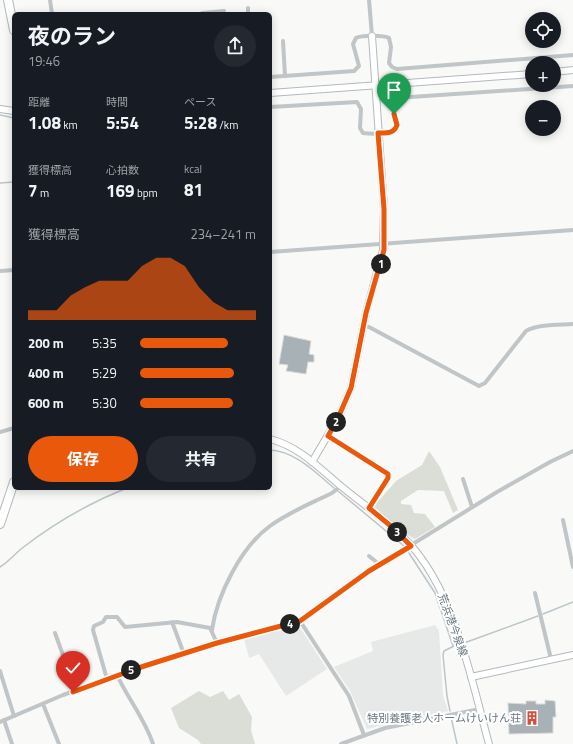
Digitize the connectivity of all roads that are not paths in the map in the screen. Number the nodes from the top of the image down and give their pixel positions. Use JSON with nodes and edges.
{"nodes":[{"id":1,"x":8,"y":0,"type":"edge"},
{"id":2,"x":50,"y":0,"type":"edge"},
{"id":3,"x":369,"y":0,"type":"edge"},
{"id":4,"x":248,"y":8,"type":"dead end"},
{"id":5,"x":224,"y":11,"type":"dead end"},
{"id":6,"x":52,"y":12,"type":"edge"},
{"id":7,"x":218,"y":12,"type":"edge"},
{"id":8,"x":248,"y":12,"type":"edge"},
{"id":9,"x":12,"y":20,"type":"edge"},
{"id":10,"x":372,"y":36,"type":"junction"},
{"id":11,"x":283,"y":41,"type":"dead end"},
{"id":12,"x":573,"y":55,"type":"edge"},
{"id":13,"x":573,"y":70,"type":"edge"},
{"id":14,"x":561,"y":71,"type":"edge"},
{"id":15,"x":525,"y":74,"type":"edge"},
{"id":16,"x":285,"y":76,"type":"junction"},
{"id":17,"x":272,"y":77,"type":"edge"},
{"id":18,"x":375,"y":85,"type":"junction"},
{"id":19,"x":573,"y":86,"type":"edge"},
{"id":20,"x":272,"y":93,"type":"edge"},
{"id":21,"x":272,"y":107,"type":"edge"},
{"id":22,"x":0,"y":109,"type":"edge"},
{"id":23,"x":12,"y":111,"type":"edge"},
{"id":24,"x":378,"y":133,"type":"junction"},
{"id":25,"x":573,"y":230,"type":"edge"},
{"id":26,"x":384,"y":243,"type":"junction"},
{"id":27,"x":272,"y":252,"type":"edge"},
{"id":28,"x":12,"y":270,"type":"edge"},
{"id":29,"x":0,"y":272,"type":"edge"},
{"id":30,"x":573,"y":324,"type":"edge"},
{"id":31,"x":363,"y":326,"type":"junction"},
{"id":32,"x":12,"y":429,"type":"edge"},
{"id":33,"x":0,"y":432,"type":"edge"},
{"id":34,"x":328,"y":436,"type":"junction"},
{"id":35,"x":272,"y":441,"type":"edge"},
{"id":36,"x":573,"y":451,"type":"edge"},
{"id":37,"x":312,"y":462,"type":"junction"},
{"id":38,"x":463,"y":479,"type":"dead end"},
{"id":39,"x":341,"y":486,"type":"junction"},
{"id":40,"x":12,"y":488,"type":"edge"},
{"id":41,"x":369,"y":508,"type":"junction"},
{"id":42,"x":472,"y":508,"type":"junction"},
{"id":43,"x":563,"y":520,"type":"dead end"},
{"id":44,"x":0,"y":524,"type":"edge"},
{"id":45,"x":411,"y":546,"type":"junction"},
{"id":46,"x":369,"y":556,"type":"dead end"},
{"id":47,"x":380,"y":565,"type":"junction"},
{"id":48,"x":573,"y":566,"type":"edge"},
{"id":49,"x":535,"y":593,"type":"dead end"},
{"id":50,"x":300,"y":621,"type":"junction"},
{"id":51,"x":172,"y":622,"type":"junction"},
{"id":52,"x":212,"y":630,"type":"junction"},
{"id":53,"x":55,"y":633,"type":"dead end"},
{"id":54,"x":217,"y":643,"type":"junction"},
{"id":55,"x":184,"y":654,"type":"junction"},
{"id":56,"x":573,"y":655,"type":"edge"},
{"id":57,"x":551,"y":659,"type":"junction"},
{"id":58,"x":0,"y":671,"type":"edge"},
{"id":59,"x":117,"y":675,"type":"junction"},
{"id":60,"x":471,"y":677,"type":"junction"},
{"id":61,"x":107,"y":679,"type":"junction"},
{"id":62,"x":76,"y":691,"type":"junction"},
{"id":63,"x":43,"y":704,"type":"junction"},
{"id":64,"x":480,"y":709,"type":"junction"},
{"id":65,"x":14,"y":716,"type":"junction"},
{"id":66,"x":2,"y":721,"type":"edge"},
{"id":67,"x":364,"y":735,"type":"junction"},
{"id":68,"x":12,"y":744,"type":"edge"},
{"id":69,"x":59,"y":744,"type":"edge"},
{"id":70,"x":153,"y":744,"type":"edge"},
{"id":71,"x":341,"y":744,"type":"edge"},
{"id":72,"x":489,"y":744,"type":"edge"}],
"edges":[{"from":1,"to":9,"type":"highway"},
{"from":2,"to":6,"type":"street"},
{"from":3,"to":10,"type":"street"},
{"from":4,"to":8,"type":"street"},
{"from":5,"to":7,"type":"street"},
{"from":10,"to":12,"type":"street"},
{"from":10,"to":16,"type":"street"},
{"from":10,"to":18,"type":"main road"},
{"from":11,"to":16,"type":"street"},
{"from":13,"to":14,"type":"main road"},
{"from":15,"to":18,"type":"main road"},
{"from":16,"to":17,"type":"street"},
{"from":18,"to":20,"type":"main road"},
{"from":18,"to":24,"type":"main road"},
{"from":19,"to":24,"type":"street"},
{"from":21,"to":24,"type":"street"},
{"from":22,"to":23,"type":"main road"},
{"from":24,"to":26,"type":"main road"},
{"from":25,"to":26,"type":"street"},
{"from":26,"to":27,"type":"street"},
{"from":26,"to":31,"type":"main road"},
{"from":28,"to":29,"type":"street"},
{"from":30,"to":31,"type":"street"},
{"from":31,"to":34,"type":"main road"},
{"from":32,"to":33,"type":"street"},
{"from":34,"to":37,"type":"main road"},
{"from":34,"to":41,"type":"street"},
{"from":35,"to":37,"type":"main road","name":"荒浜港今泉線"},
{"from":36,"to":42,"type":"street"},
{"from":37,"to":39,"type":"main road","name":"荒浜港今泉線"},
{"from":38,"to":42,"type":"street"},
{"from":39,"to":41,"type":"main road","name":"荒浜港今泉線"},
{"from":39,"to":52,"type":"street"},
{"from":40,"to":44,"type":"highway"},
{"from":41,"to":45,"type":"main road","name":"荒浜港今泉線"},
{"from":42,"to":45,"type":"street"},
{"from":43,"to":48,"type":"street"},
{"from":45,"to":47,"type":"street"},
{"from":45,"to":60,"type":"main road","name":"荒浜港今泉線"},
{"from":46,"to":47,"type":"street"},
{"from":47,"to":50,"type":"street"},
{"from":49,"to":57,"type":"street"},
{"from":50,"to":54,"type":"street"},
{"from":50,"to":67,"type":"street"},
{"from":51,"to":52,"type":"street"},
{"from":51,"to":55,"type":"street"},
{"from":51,"to":61,"type":"street"},
{"from":52,"to":54,"type":"street"},
{"from":53,"to":62,"type":"street"},
{"from":54,"to":55,"type":"street"},
{"from":55,"to":59,"type":"street"},
{"from":56,"to":57,"type":"main road"},
{"from":57,"to":60,"type":"main road"},
{"from":58,"to":65,"type":"street"},
{"from":59,"to":61,"type":"street"},
{"from":59,"to":70,"type":"street"},
{"from":60,"to":64,"type":"main road","name":"荒浜港今泉線"},
{"from":61,"to":62,"type":"street"},
{"from":62,"to":63,"type":"street"},
{"from":63,"to":65,"type":"street"},
{"from":63,"to":69,"type":"street"},
{"from":64,"to":67,"type":"street"},
{"from":64,"to":72,"type":"main road","name":"荒浜港今泉線"},
{"from":65,"to":66,"type":"street"},
{"from":66,"to":68,"type":"street"},
{"from":67,"to":71,"type":"street"}]}
